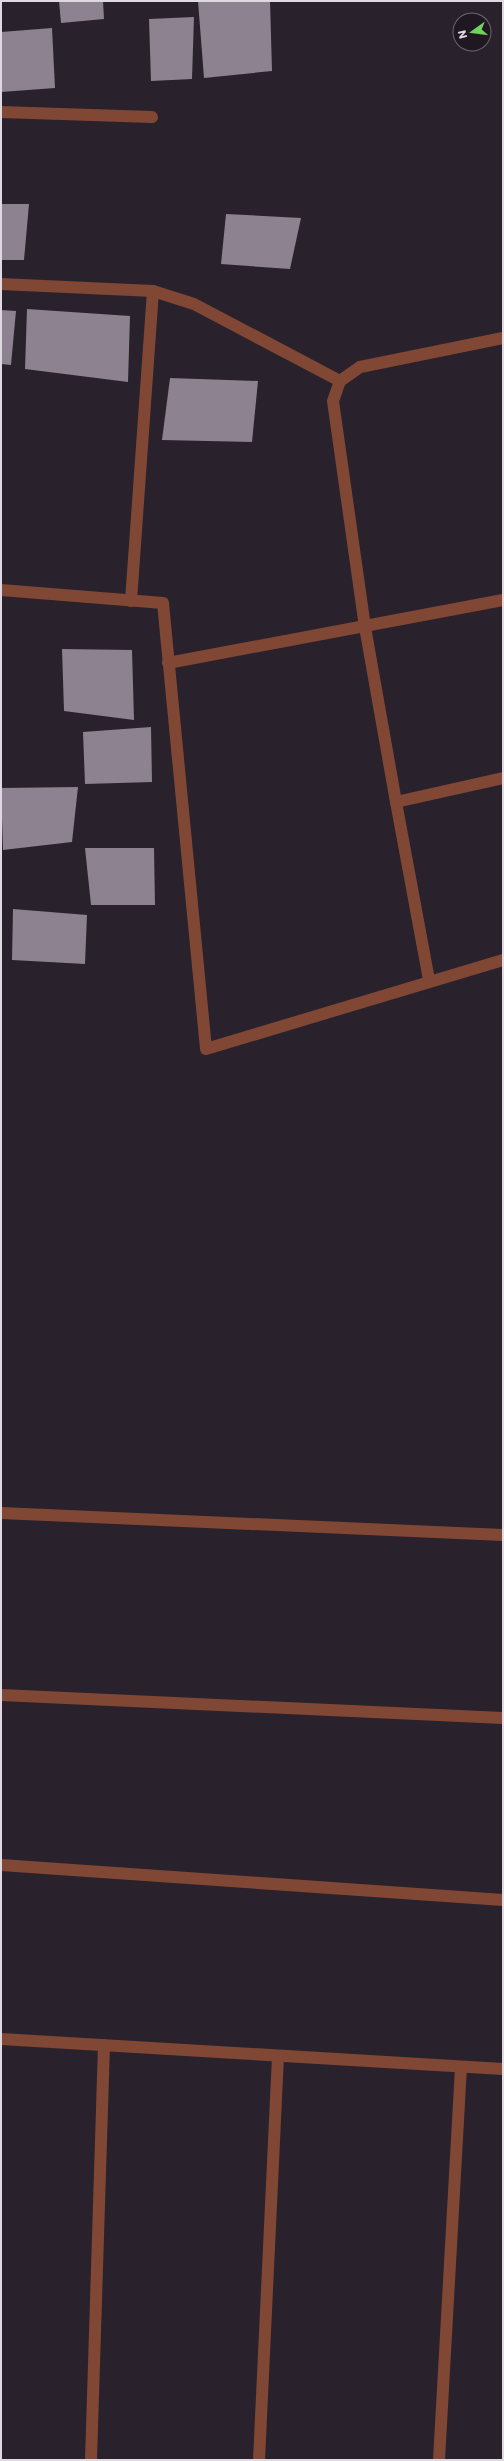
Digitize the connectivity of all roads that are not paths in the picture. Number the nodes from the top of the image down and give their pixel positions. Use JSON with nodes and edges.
{"nodes":[{"id":1,"x":1,"y":112,"type":"edge"},
{"id":2,"x":152,"y":117,"type":"dead end"},
{"id":3,"x":1,"y":284,"type":"edge"},
{"id":4,"x":153,"y":291,"type":"junction"},
{"id":5,"x":503,"y":338,"type":"edge"},
{"id":6,"x":340,"y":381,"type":"junction"},
{"id":7,"x":1,"y":590,"type":"edge"},
{"id":8,"x":503,"y":600,"type":"edge"},
{"id":9,"x":131,"y":601,"type":"junction"},
{"id":10,"x":364,"y":627,"type":"junction"},
{"id":11,"x":168,"y":663,"type":"junction"},
{"id":12,"x":503,"y":778,"type":"edge"},
{"id":13,"x":396,"y":802,"type":"junction"},
{"id":14,"x":503,"y":960,"type":"edge"},
{"id":15,"x":429,"y":980,"type":"junction"},
{"id":16,"x":1,"y":1512,"type":"edge"},
{"id":17,"x":503,"y":1536,"type":"edge"},
{"id":18,"x":1,"y":1695,"type":"edge"},
{"id":19,"x":503,"y":1718,"type":"edge"},
{"id":20,"x":1,"y":1865,"type":"edge"},
{"id":21,"x":503,"y":1900,"type":"edge"},
{"id":22,"x":1,"y":2039,"type":"edge"},
{"id":23,"x":104,"y":2045,"type":"junction"},
{"id":24,"x":278,"y":2056,"type":"junction"},
{"id":25,"x":462,"y":2067,"type":"junction"},
{"id":26,"x":503,"y":2069,"type":"edge"},
{"id":27,"x":91,"y":2460,"type":"edge"},
{"id":28,"x":259,"y":2460,"type":"edge"},
{"id":29,"x":439,"y":2460,"type":"edge"}],
"edges":[{"from":1,"to":2,"type":"street"},
{"from":3,"to":4,"type":"street"},
{"from":4,"to":6,"type":"street"},
{"from":4,"to":9,"type":"street"},
{"from":5,"to":6,"type":"street"},
{"from":6,"to":10,"type":"street"},
{"from":7,"to":9,"type":"street"},
{"from":8,"to":10,"type":"street"},
{"from":9,"to":11,"type":"street"},
{"from":10,"to":11,"type":"street"},
{"from":10,"to":13,"type":"street"},
{"from":11,"to":15,"type":"street"},
{"from":12,"to":13,"type":"street"},
{"from":13,"to":15,"type":"street"},
{"from":14,"to":15,"type":"street"},
{"from":16,"to":17,"type":"street"},
{"from":18,"to":19,"type":"street"},
{"from":20,"to":21,"type":"street"},
{"from":22,"to":23,"type":"street"},
{"from":23,"to":24,"type":"street"},
{"from":23,"to":27,"type":"street"},
{"from":24,"to":25,"type":"street"},
{"from":24,"to":28,"type":"street"},
{"from":25,"to":26,"type":"street"},
{"from":25,"to":29,"type":"street"}]}
